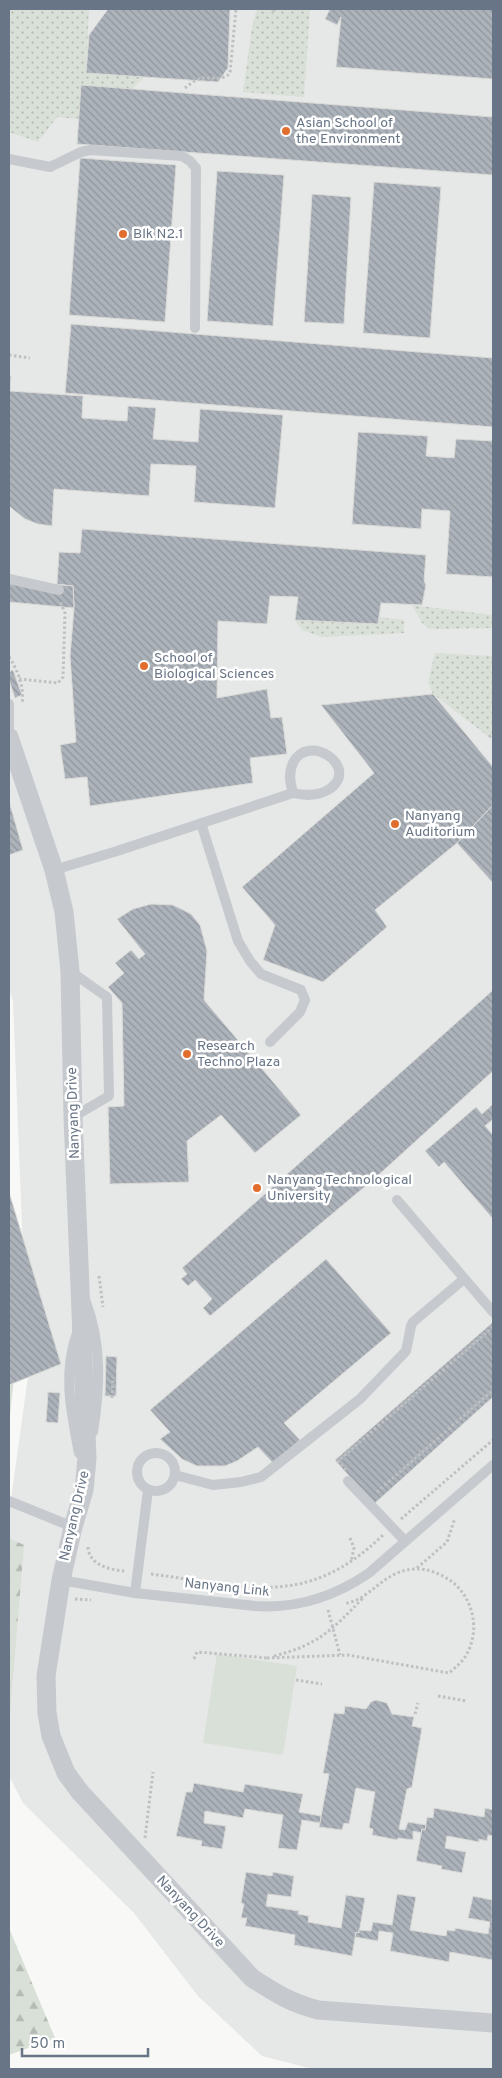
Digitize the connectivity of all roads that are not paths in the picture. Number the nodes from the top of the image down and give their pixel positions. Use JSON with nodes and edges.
{"nodes":[{"id":1,"x":9,"y":159,"type":"edge"},
{"id":2,"x":195,"y":328,"type":"dead end"},
{"id":3,"x":9,"y":579,"type":"edge"},
{"id":4,"x":59,"y":590,"type":"dead end"},
{"id":5,"x":9,"y":704,"type":"edge"},
{"id":6,"x":9,"y":729,"type":"edge"},
{"id":7,"x":9,"y":737,"type":"edge"},
{"id":8,"x":293,"y":793,"type":"junction"},
{"id":9,"x":201,"y":824,"type":"junction"},
{"id":10,"x":54,"y":870,"type":"junction"},
{"id":11,"x":70,"y":971,"type":"junction"},
{"id":12,"x":270,"y":1042,"type":"dead end"},
{"id":13,"x":73,"y":1117,"type":"junction"},
{"id":14,"x":397,"y":1200,"type":"dead end"},
{"id":15,"x":464,"y":1279,"type":"junction"},
{"id":16,"x":80,"y":1286,"type":"junction"},
{"id":17,"x":492,"y":1309,"type":"edge"},
{"id":18,"x":82,"y":1320,"type":"junction"},
{"id":19,"x":88,"y":1458,"type":"junction"},
{"id":20,"x":493,"y":1465,"type":"edge"},
{"id":21,"x":175,"y":1475,"type":"junction"},
{"id":22,"x":350,"y":1478,"type":"road end"},
{"id":23,"x":84,"y":1488,"type":"junction"},
{"id":24,"x":148,"y":1490,"type":"junction"},
{"id":25,"x":9,"y":1501,"type":"edge"},
{"id":26,"x":72,"y":1527,"type":"junction"},
{"id":27,"x":405,"y":1541,"type":"junction"},
{"id":28,"x":61,"y":1580,"type":"junction"},
{"id":29,"x":135,"y":1593,"type":"junction"},
{"id":30,"x":493,"y":2023,"type":"edge"}],
"edges":[{"from":1,"to":2,"type":"lane"},
{"from":3,"to":4,"type":"lane"},
{"from":5,"to":6,"type":"lane"},
{"from":7,"to":10,"type":"street","name":"Nanyang Drive"},
{"from":8,"to":8,"type":"lane"},
{"from":8,"to":9,"type":"lane"},
{"from":9,"to":10,"type":"lane"},
{"from":9,"to":12,"type":"lane"},
{"from":10,"to":11,"type":"street","name":"Nanyang Drive"},
{"from":11,"to":13,"type":"street","name":"Nanyang Drive"},
{"from":11,"to":13,"type":"lane"},
{"from":13,"to":16,"type":"street","name":"Nanyang Drive"},
{"from":14,"to":15,"type":"lane"},
{"from":15,"to":17,"type":"lane"},
{"from":15,"to":21,"type":"lane"},
{"from":16,"to":18,"type":"street","name":"Nanyang Drive"},
{"from":16,"to":19,"type":"lane"},
{"from":18,"to":19,"type":"street","name":"Nanyang Drive"},
{"from":18,"to":23,"type":"lane"},
{"from":19,"to":23,"type":"street","name":"Nanyang Drive"},
{"from":20,"to":27,"type":"lane","name":"Nanyang Link"},
{"from":21,"to":24,"type":"lane"},
{"from":21,"to":24,"type":"lane"},
{"from":22,"to":27,"type":"lane"},
{"from":23,"to":26,"type":"street","name":"Nanyang Drive"},
{"from":24,"to":29,"type":"lane"},
{"from":25,"to":26,"type":"lane"},
{"from":26,"to":28,"type":"street","name":"Nanyang Drive"},
{"from":27,"to":29,"type":"lane","name":"Nanyang Link"},
{"from":28,"to":29,"type":"lane","name":"Nanyang Link"},
{"from":28,"to":30,"type":"street","name":"Nanyang Drive"}]}
